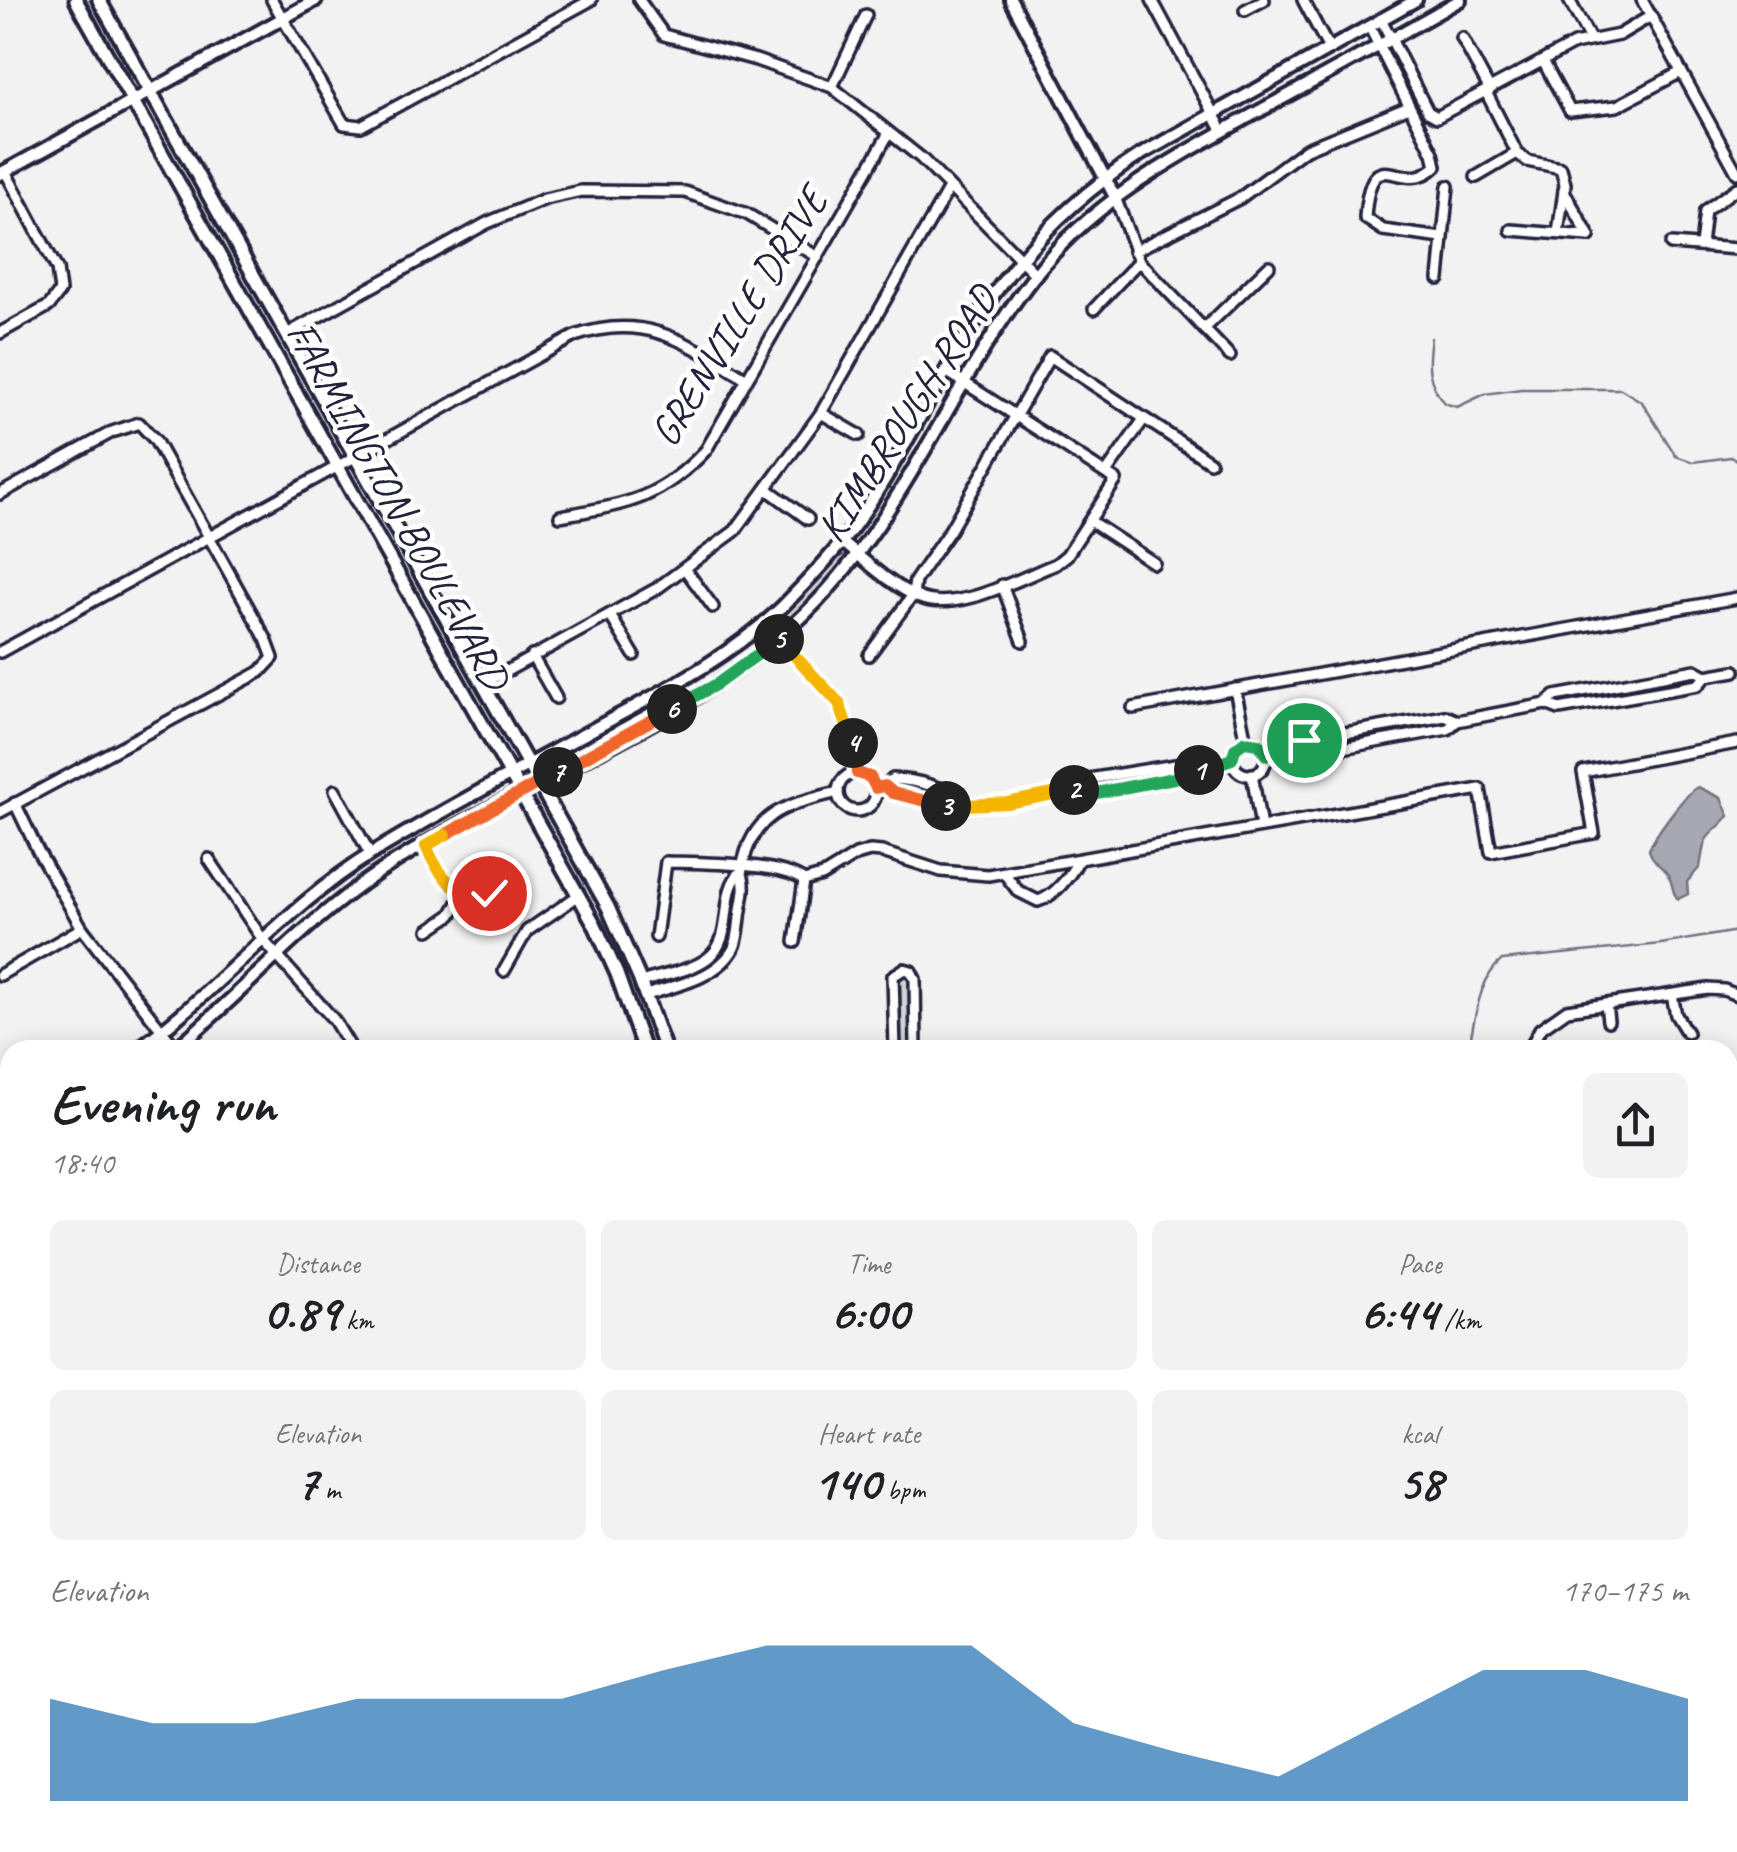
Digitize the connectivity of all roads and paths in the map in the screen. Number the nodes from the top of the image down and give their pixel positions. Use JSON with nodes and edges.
{"nodes":[{"id":1,"x":76,"y":0,"type":"edge"},
{"id":2,"x":98,"y":0,"type":"edge"},
{"id":3,"x":272,"y":0,"type":"edge"},
{"id":4,"x":316,"y":0,"type":"edge"},
{"id":5,"x":590,"y":0,"type":"edge"},
{"id":6,"x":639,"y":0,"type":"edge"},
{"id":7,"x":1011,"y":0,"type":"edge"},
{"id":8,"x":1152,"y":0,"type":"edge"},
{"id":9,"x":1264,"y":0,"type":"edge"},
{"id":10,"x":1303,"y":0,"type":"edge"},
{"id":11,"x":1416,"y":0,"type":"edge"},
{"id":12,"x":1460,"y":0,"type":"edge"},
{"id":13,"x":1569,"y":0,"type":"edge"},
{"id":14,"x":1642,"y":0,"type":"edge"},
{"id":15,"x":1245,"y":10,"type":"dead end"},
{"id":16,"x":866,"y":16,"type":"dead end"},
{"id":17,"x":1651,"y":16,"type":"junction"},
{"id":18,"x":282,"y":19,"type":"junction"},
{"id":19,"x":1381,"y":20,"type":"junction"},
{"id":20,"x":1369,"y":26,"type":"junction"},
{"id":21,"x":1462,"y":38,"type":"dead end"},
{"id":22,"x":1391,"y":39,"type":"junction"},
{"id":23,"x":1590,"y":39,"type":"junction"},
{"id":24,"x":1378,"y":46,"type":"junction"},
{"id":25,"x":1328,"y":49,"type":"junction"},
{"id":26,"x":1543,"y":61,"type":"junction"},
{"id":27,"x":1681,"y":72,"type":"junction"},
{"id":28,"x":832,"y":87,"type":"junction"},
{"id":29,"x":150,"y":91,"type":"junction"},
{"id":30,"x":1488,"y":91,"type":"junction"},
{"id":31,"x":133,"y":100,"type":"junction"},
{"id":32,"x":1409,"y":107,"type":"junction"},
{"id":33,"x":1212,"y":112,"type":"junction"},
{"id":34,"x":1222,"y":130,"type":"junction"},
{"id":35,"x":888,"y":133,"type":"junction"},
{"id":36,"x":1517,"y":153,"type":"junction"},
{"id":37,"x":3,"y":172,"type":"edge"},
{"id":38,"x":1737,"y":173,"type":"edge"},
{"id":39,"x":1476,"y":177,"type":"dead end"},
{"id":40,"x":1105,"y":178,"type":"junction"},
{"id":41,"x":1448,"y":186,"type":"dead end"},
{"id":42,"x":949,"y":188,"type":"junction"},
{"id":43,"x":1737,"y":188,"type":"edge"},
{"id":44,"x":1564,"y":190,"type":"junction"},
{"id":45,"x":1116,"y":197,"type":"junction"},
{"id":46,"x":1512,"y":230,"type":"dead end"},
{"id":47,"x":1558,"y":233,"type":"junction"},
{"id":48,"x":1442,"y":238,"type":"junction"},
{"id":49,"x":1671,"y":244,"type":"dead end"},
{"id":50,"x":1702,"y":246,"type":"junction"},
{"id":51,"x":1737,"y":250,"type":"edge"},
{"id":52,"x":1134,"y":251,"type":"junction"},
{"id":53,"x":818,"y":256,"type":"junction"},
{"id":54,"x":1020,"y":259,"type":"junction"},
{"id":55,"x":1140,"y":261,"type":"junction"},
{"id":56,"x":1269,"y":266,"type":"dead end"},
{"id":57,"x":1036,"y":275,"type":"junction"},
{"id":58,"x":1439,"y":279,"type":"dead end"},
{"id":59,"x":1094,"y":309,"type":"dead end"},
{"id":60,"x":1204,"y":329,"type":"junction"},
{"id":61,"x":0,"y":333,"type":"edge"},
{"id":62,"x":288,"y":334,"type":"junction"},
{"id":63,"x":270,"y":344,"type":"junction"},
{"id":64,"x":1230,"y":356,"type":"dead end"},
{"id":65,"x":946,"y":370,"type":"junction"},
{"id":66,"x":745,"y":378,"type":"junction"},
{"id":67,"x":966,"y":382,"type":"junction"},
{"id":68,"x":821,"y":413,"type":"junction"},
{"id":69,"x":1016,"y":413,"type":"junction"},
{"id":70,"x":1144,"y":419,"type":"junction"},
{"id":71,"x":859,"y":435,"type":"dead end"},
{"id":72,"x":356,"y":456,"type":"junction"},
{"id":73,"x":1210,"y":462,"type":"dead end"},
{"id":74,"x":338,"y":466,"type":"junction"},
{"id":75,"x":1106,"y":472,"type":"junction"},
{"id":76,"x":767,"y":489,"type":"junction"},
{"id":77,"x":0,"y":494,"type":"edge"},
{"id":78,"x":560,"y":516,"type":"dead end"},
{"id":79,"x":808,"y":519,"type":"dead end"},
{"id":80,"x":1090,"y":521,"type":"junction"},
{"id":81,"x":209,"y":537,"type":"junction"},
{"id":82,"x":842,"y":542,"type":"junction"},
{"id":83,"x":858,"y":555,"type":"junction"},
{"id":84,"x":1154,"y":563,"type":"dead end"},
{"id":85,"x":685,"y":569,"type":"junction"},
{"id":86,"x":1002,"y":586,"type":"junction"},
{"id":87,"x":914,"y":595,"type":"junction"},
{"id":88,"x":1737,"y":598,"type":"edge"},
{"id":89,"x":714,"y":607,"type":"dead end"},
{"id":90,"x":610,"y":615,"type":"junction"},
{"id":91,"x":764,"y":622,"type":"junction"},
{"id":92,"x":778,"y":638,"type":"junction"},
{"id":93,"x":1023,"y":640,"type":"dead end"},
{"id":94,"x":0,"y":652,"type":"edge"},
{"id":95,"x":634,"y":655,"type":"dead end"},
{"id":96,"x":869,"y":655,"type":"dead end"},
{"id":97,"x":532,"y":656,"type":"junction"},
{"id":98,"x":1736,"y":669,"type":"edge"},
{"id":99,"x":483,"y":684,"type":"junction"},
{"id":100,"x":1236,"y":689,"type":"junction"},
{"id":101,"x":556,"y":698,"type":"dead end"},
{"id":102,"x":1133,"y":708,"type":"dead end"},
{"id":103,"x":1246,"y":742,"type":"junction"},
{"id":104,"x":1737,"y":742,"type":"edge"},
{"id":105,"x":1266,"y":755,"type":"junction"},
{"id":106,"x":1232,"y":759,"type":"junction"},
{"id":107,"x":528,"y":765,"type":"junction"},
{"id":108,"x":857,"y":773,"type":"junction"},
{"id":109,"x":1252,"y":774,"type":"junction"},
{"id":110,"x":510,"y":775,"type":"junction"},
{"id":111,"x":914,"y":782,"type":"junction"},
{"id":112,"x":538,"y":783,"type":"junction"},
{"id":113,"x":881,"y":787,"type":"junction"},
{"id":114,"x":335,"y":790,"type":"dead end"},
{"id":115,"x":838,"y":792,"type":"junction"},
{"id":116,"x":521,"y":793,"type":"junction"},
{"id":117,"x":910,"y":795,"type":"junction"},
{"id":118,"x":15,"y":803,"type":"junction"},
{"id":119,"x":962,"y":804,"type":"junction"},
{"id":120,"x":0,"y":812,"type":"edge"},
{"id":121,"x":1260,"y":827,"type":"junction"},
{"id":122,"x":426,"y":846,"type":"junction"},
{"id":123,"x":370,"y":854,"type":"junction"},
{"id":124,"x":209,"y":859,"type":"dead end"},
{"id":125,"x":1078,"y":860,"type":"junction"},
{"id":126,"x":742,"y":869,"type":"junction"},
{"id":127,"x":1004,"y":872,"type":"junction"},
{"id":128,"x":804,"y":881,"type":"junction"},
{"id":129,"x":489,"y":893,"type":"dead end"},
{"id":130,"x":463,"y":894,"type":"junction"},
{"id":131,"x":578,"y":895,"type":"junction"},
{"id":132,"x":82,"y":928,"type":"junction"},
{"id":133,"x":429,"y":930,"type":"dead end"},
{"id":134,"x":656,"y":937,"type":"dead end"},
{"id":135,"x":263,"y":940,"type":"junction"},
{"id":136,"x":794,"y":942,"type":"dead end"},
{"id":137,"x":277,"y":958,"type":"junction"},
{"id":138,"x":504,"y":972,"type":"dead end"},
{"id":139,"x":0,"y":975,"type":"edge"},
{"id":140,"x":637,"y":994,"type":"junction"},
{"id":141,"x":1672,"y":995,"type":"junction"},
{"id":142,"x":1737,"y":995,"type":"edge"},
{"id":143,"x":1606,"y":1004,"type":"junction"},
{"id":144,"x":1608,"y":1021,"type":"dead end"},
{"id":145,"x":164,"y":1030,"type":"junction"},
{"id":146,"x":1687,"y":1033,"type":"dead end"},
{"id":147,"x":150,"y":1040,"type":"edge"},
{"id":148,"x":170,"y":1040,"type":"edge"},
{"id":149,"x":187,"y":1040,"type":"edge"},
{"id":150,"x":346,"y":1040,"type":"edge"},
{"id":151,"x":643,"y":1040,"type":"edge"},
{"id":152,"x":658,"y":1040,"type":"edge"},
{"id":153,"x":895,"y":1040,"type":"edge"},
{"id":154,"x":916,"y":1040,"type":"edge"},
{"id":155,"x":1534,"y":1040,"type":"edge"}],
"edges":[{"from":1,"to":31,"type":"main road","name":"FARMINGTON BOULEVARD"},
{"from":2,"to":29,"type":"main road","name":"FARMINGTON BOULEVARD"},
{"from":3,"to":18,"type":"street"},
{"from":4,"to":18,"type":"street"},
{"from":5,"to":18,"type":"street"},
{"from":6,"to":28,"type":"street"},
{"from":7,"to":40,"type":"street"},
{"from":8,"to":33,"type":"street"},
{"from":9,"to":15,"type":"street"},
{"from":10,"to":25,"type":"street"},
{"from":11,"to":19,"type":"street","name":"KIMBROUGH ROAD"},
{"from":12,"to":22,"type":"street","name":"KIMBROUGH ROAD"},
{"from":13,"to":23,"type":"street"},
{"from":14,"to":17,"type":"street"},
{"from":16,"to":28,"type":"street"},
{"from":17,"to":23,"type":"street"},
{"from":17,"to":27,"type":"street"},
{"from":18,"to":29,"type":"street"},
{"from":19,"to":20,"type":"street","name":"KIMBROUGH ROAD"},
{"from":19,"to":22,"type":"street"},
{"from":20,"to":24,"type":"street"},
{"from":20,"to":25,"type":"street","name":"KIMBROUGH ROAD"},
{"from":21,"to":30,"type":"street"},
{"from":22,"to":24,"type":"street","name":"KIMBROUGH ROAD"},
{"from":22,"to":30,"type":"street"},
{"from":23,"to":26,"type":"street"},
{"from":24,"to":32,"type":"street"},
{"from":24,"to":34,"type":"street","name":"KIMBROUGH ROAD"},
{"from":25,"to":33,"type":"street","name":"KIMBROUGH ROAD"},
{"from":26,"to":27,"type":"street"},
{"from":26,"to":30,"type":"street"},
{"from":27,"to":38,"type":"street"},
{"from":28,"to":35,"type":"street"},
{"from":29,"to":31,"type":"street"},
{"from":29,"to":62,"type":"main road","name":"FARMINGTON BOULEVARD"},
{"from":30,"to":36,"type":"street"},
{"from":31,"to":37,"type":"street"},
{"from":31,"to":63,"type":"main road","name":"FARMINGTON BOULEVARD"},
{"from":32,"to":48,"type":"street"},
{"from":32,"to":52,"type":"street"},
{"from":33,"to":34,"type":"street"},
{"from":33,"to":40,"type":"street","name":"KIMBROUGH ROAD"},
{"from":34,"to":45,"type":"street","name":"KIMBROUGH ROAD"},
{"from":35,"to":42,"type":"street"},
{"from":35,"to":53,"type":"street","name":"GRENVILLE DRIVE"},
{"from":36,"to":39,"type":"street"},
{"from":36,"to":44,"type":"street"},
{"from":37,"to":61,"type":"street"},
{"from":40,"to":45,"type":"street"},
{"from":40,"to":54,"type":"street","name":"KIMBROUGH ROAD"},
{"from":41,"to":48,"type":"street"},
{"from":42,"to":54,"type":"street"},
{"from":42,"to":68,"type":"street"},
{"from":43,"to":50,"type":"street"},
{"from":44,"to":47,"type":"street"},
{"from":44,"to":47,"type":"street"},
{"from":45,"to":52,"type":"street"},
{"from":45,"to":57,"type":"street","name":"KIMBROUGH ROAD"},
{"from":46,"to":47,"type":"street"},
{"from":48,"to":58,"type":"street"},
{"from":49,"to":50,"type":"street"},
{"from":50,"to":51,"type":"street"},
{"from":52,"to":55,"type":"street"},
{"from":53,"to":62,"type":"street"},
{"from":53,"to":66,"type":"street","name":"GRENVILLE DRIVE"},
{"from":54,"to":57,"type":"street"},
{"from":54,"to":65,"type":"street","name":"KIMBROUGH ROAD"},
{"from":55,"to":59,"type":"street"},
{"from":55,"to":60,"type":"street"},
{"from":56,"to":60,"type":"street"},
{"from":57,"to":67,"type":"street","name":"KIMBROUGH ROAD"},
{"from":60,"to":64,"type":"street"},
{"from":62,"to":63,"type":"street"},
{"from":62,"to":72,"type":"main road","name":"FARMINGTON BOULEVARD"},
{"from":63,"to":74,"type":"main road","name":"FARMINGTON BOULEVARD"},
{"from":65,"to":67,"type":"street"},
{"from":65,"to":82,"type":"street","name":"KIMBROUGH ROAD"},
{"from":66,"to":72,"type":"street"},
{"from":66,"to":78,"type":"street","name":"GRENVILLE DRIVE"},
{"from":67,"to":69,"type":"street"},
{"from":67,"to":83,"type":"street","name":"KIMBROUGH ROAD"},
{"from":68,"to":71,"type":"street"},
{"from":68,"to":76,"type":"street"},
{"from":69,"to":70,"type":"street"},
{"from":69,"to":75,"type":"street"},
{"from":69,"to":87,"type":"street"},
{"from":70,"to":73,"type":"street"},
{"from":70,"to":75,"type":"street"},
{"from":72,"to":74,"type":"street"},
{"from":72,"to":99,"type":"main road","name":"FARMINGTON BOULEVARD"},
{"from":74,"to":81,"type":"street"},
{"from":74,"to":110,"type":"main road","name":"FARMINGTON BOULEVARD"},
{"from":75,"to":80,"type":"street"},
{"from":76,"to":79,"type":"street"},
{"from":76,"to":85,"type":"street"},
{"from":77,"to":81,"type":"street"},
{"from":80,"to":84,"type":"street"},
{"from":80,"to":86,"type":"street"},
{"from":81,"to":94,"type":"street"},
{"from":81,"to":118,"type":"street"},
{"from":82,"to":83,"type":"street"},
{"from":82,"to":91,"type":"street","name":"KIMBROUGH ROAD"},
{"from":83,"to":87,"type":"street"},
{"from":83,"to":92,"type":"street","name":"KIMBROUGH ROAD"},
{"from":85,"to":89,"type":"street"},
{"from":85,"to":90,"type":"street"},
{"from":86,"to":87,"type":"street"},
{"from":86,"to":93,"type":"street"},
{"from":87,"to":96,"type":"street"},
{"from":88,"to":100,"type":"street"},
{"from":90,"to":95,"type":"street"},
{"from":90,"to":97,"type":"street"},
{"from":91,"to":92,"type":"street"},
{"from":91,"to":107,"type":"street","name":"KIMBROUGH ROAD"},
{"from":92,"to":108,"type":"street"},
{"from":92,"to":112,"type":"street","name":"KIMBROUGH ROAD"},
{"from":97,"to":99,"type":"street"},
{"from":97,"to":101,"type":"street"},
{"from":98,"to":105,"type":"street"},
{"from":99,"to":107,"type":"main road","name":"FARMINGTON BOULEVARD"},
{"from":100,"to":102,"type":"street"},
{"from":100,"to":103,"type":"street"},
{"from":103,"to":105,"type":"street"},
{"from":103,"to":106,"type":"street"},
{"from":104,"to":121,"type":"street"},
{"from":105,"to":109,"type":"street"},
{"from":106,"to":109,"type":"street"},
{"from":106,"to":119,"type":"street"},
{"from":107,"to":110,"type":"street","name":"KIMBROUGH ROAD"},
{"from":107,"to":112,"type":"main road","name":"FARMINGTON BOULEVARD"},
{"from":108,"to":113,"type":"street"},
{"from":108,"to":115,"type":"street"},
{"from":109,"to":121,"type":"street"},
{"from":110,"to":116,"type":"main road","name":"FARMINGTON BOULEVARD"},
{"from":110,"to":123,"type":"street","name":"KIMBROUGH ROAD"},
{"from":111,"to":113,"type":"street"},
{"from":111,"to":117,"type":"street"},
{"from":111,"to":119,"type":"street"},
{"from":112,"to":116,"type":"street","name":"KIMBROUGH ROAD"},
{"from":112,"to":140,"type":"main road","name":"FARMINGTON BOULEVARD"},
{"from":113,"to":115,"type":"street"},
{"from":113,"to":117,"type":"street"},
{"from":114,"to":123,"type":"street"},
{"from":115,"to":126,"type":"street"},
{"from":116,"to":122,"type":"street","name":"KIMBROUGH ROAD"},
{"from":116,"to":131,"type":"main road","name":"FARMINGTON BOULEVARD"},
{"from":117,"to":119,"type":"street"},
{"from":118,"to":120,"type":"street"},
{"from":118,"to":132,"type":"street"},
{"from":121,"to":125,"type":"street"},
{"from":122,"to":130,"type":"street"},
{"from":122,"to":137,"type":"street","name":"KIMBROUGH ROAD"},
{"from":123,"to":135,"type":"street","name":"KIMBROUGH ROAD"},
{"from":124,"to":135,"type":"street"},
{"from":125,"to":127,"type":"street"},
{"from":125,"to":127,"type":"street"},
{"from":126,"to":128,"type":"street"},
{"from":126,"to":134,"type":"street"},
{"from":126,"to":140,"type":"street"},
{"from":127,"to":128,"type":"street"},
{"from":128,"to":136,"type":"street"},
{"from":129,"to":130,"type":"street"},
{"from":130,"to":133,"type":"street"},
{"from":131,"to":138,"type":"street"},
{"from":131,"to":140,"type":"main road","name":"FARMINGTON BOULEVARD"},
{"from":132,"to":139,"type":"street"},
{"from":132,"to":145,"type":"street"},
{"from":135,"to":137,"type":"street"},
{"from":135,"to":145,"type":"street","name":"KIMBROUGH ROAD"},
{"from":137,"to":149,"type":"street","name":"KIMBROUGH ROAD"},
{"from":137,"to":150,"type":"street"},
{"from":140,"to":151,"type":"main road","name":"FARMINGTON BOULEVARD"},
{"from":140,"to":152,"type":"main road","name":"FARMINGTON BOULEVARD"},
{"from":141,"to":142,"type":"street"},
{"from":141,"to":143,"type":"street"},
{"from":141,"to":146,"type":"street"},
{"from":143,"to":144,"type":"street"},
{"from":143,"to":155,"type":"street"},
{"from":145,"to":147,"type":"street","name":"KIMBROUGH ROAD"},
{"from":145,"to":148,"type":"street"},
{"from":153,"to":154,"type":"street"}]}
